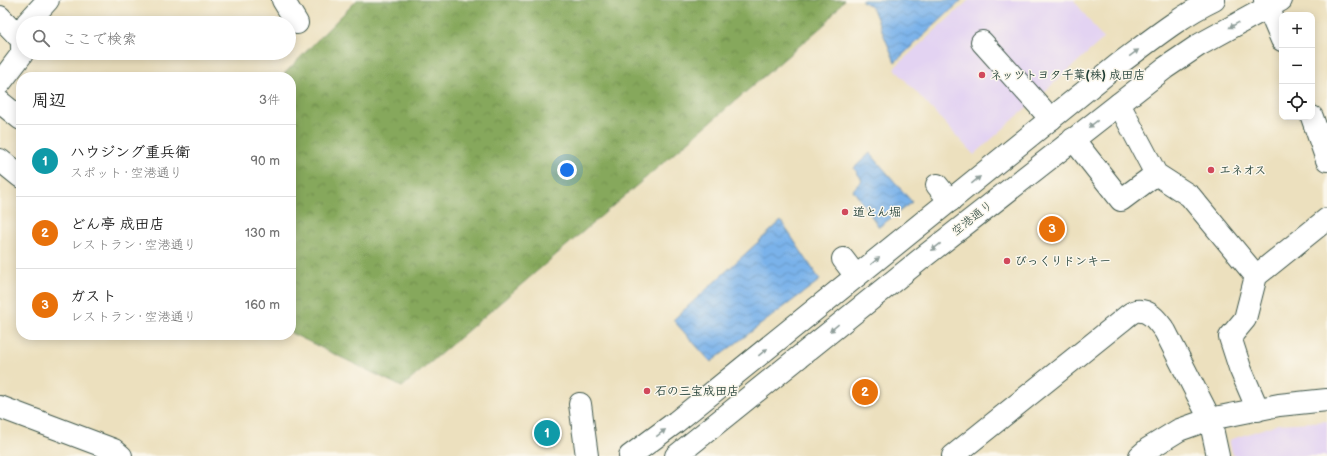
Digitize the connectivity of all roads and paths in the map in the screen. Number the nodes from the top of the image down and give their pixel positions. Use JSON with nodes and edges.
{"nodes":[{"id":1,"x":48,"y":0,"type":"edge"},
{"id":2,"x":283,"y":0,"type":"edge"},
{"id":3,"x":1214,"y":0,"type":"edge"},
{"id":4,"x":1272,"y":2,"type":"edge"},
{"id":5,"x":33,"y":16,"type":"edge"},
{"id":6,"x":292,"y":16,"type":"edge"},
{"id":7,"x":0,"y":18,"type":"edge"},
{"id":8,"x":16,"y":25,"type":"edge"},
{"id":9,"x":1279,"y":29,"type":"edge"},
{"id":10,"x":982,"y":42,"type":"dead end"},
{"id":11,"x":17,"y":60,"type":"edge"},
{"id":12,"x":0,"y":83,"type":"edge"},
{"id":13,"x":0,"y":102,"type":"edge"},
{"id":14,"x":1119,"y":104,"type":"junction"},
{"id":15,"x":16,"y":115,"type":"edge"},
{"id":16,"x":1051,"y":119,"type":"junction"},
{"id":17,"x":1313,"y":120,"type":"edge"},
{"id":18,"x":1073,"y":139,"type":"junction"},
{"id":19,"x":0,"y":160,"type":"edge"},
{"id":20,"x":1327,"y":160,"type":"edge"},
{"id":21,"x":16,"y":173,"type":"edge"},
{"id":22,"x":1156,"y":174,"type":"junction"},
{"id":23,"x":1327,"y":219,"type":"edge"},
{"id":24,"x":843,"y":258,"type":"dead end"},
{"id":25,"x":856,"y":276,"type":"junction"},
{"id":26,"x":1256,"y":276,"type":"junction"},
{"id":27,"x":1327,"y":400,"type":"edge"},
{"id":28,"x":580,"y":404,"type":"dead end"},
{"id":29,"x":0,"y":407,"type":"edge"},
{"id":30,"x":1258,"y":410,"type":"junction"},
{"id":31,"x":1210,"y":419,"type":"junction"},
{"id":32,"x":121,"y":456,"type":"edge"},
{"id":33,"x":588,"y":456,"type":"edge"},
{"id":34,"x":630,"y":456,"type":"edge"},
{"id":35,"x":676,"y":456,"type":"edge"},
{"id":36,"x":953,"y":456,"type":"edge"},
{"id":37,"x":1140,"y":456,"type":"edge"},
{"id":38,"x":1218,"y":456,"type":"edge"}],
"edges":[{"from":1,"to":5,"type":"main road"},
{"from":2,"to":6,"type":"main road"},
{"from":16,"to":3,"type":"main road","one_way":true},
{"from":4,"to":9,"type":"main road"},
{"from":4,"to":14,"type":"main road","name":"空港通り","one_way":true},
{"from":7,"to":8,"type":"main road"},
{"from":10,"to":16,"type":"main road"},
{"from":11,"to":12,"type":"main road"},
{"from":13,"to":15,"type":"main road"},
{"from":14,"to":18,"type":"main road","name":"空港通り","one_way":true},
{"from":14,"to":22,"type":"main road"},
{"from":25,"to":16,"type":"main road","one_way":true},
{"from":17,"to":20,"type":"main road"},
{"from":18,"to":22,"type":"main road"},
{"from":18,"to":35,"type":"main road","name":"空港通り","one_way":true},
{"from":19,"to":21,"type":"main road"},
{"from":22,"to":26,"type":"main road"},
{"from":23,"to":26,"type":"main road"},
{"from":24,"to":25,"type":"main road"},
{"from":34,"to":25,"type":"main road","one_way":true},
{"from":26,"to":30,"type":"main road"},
{"from":27,"to":30,"type":"main road"},
{"from":28,"to":33,"type":"main road"},
{"from":29,"to":32,"type":"main road"},
{"from":30,"to":31,"type":"main road"},
{"from":31,"to":36,"type":"main road"},
{"from":31,"to":37,"type":"main road"},
{"from":31,"to":38,"type":"main road"}]}
